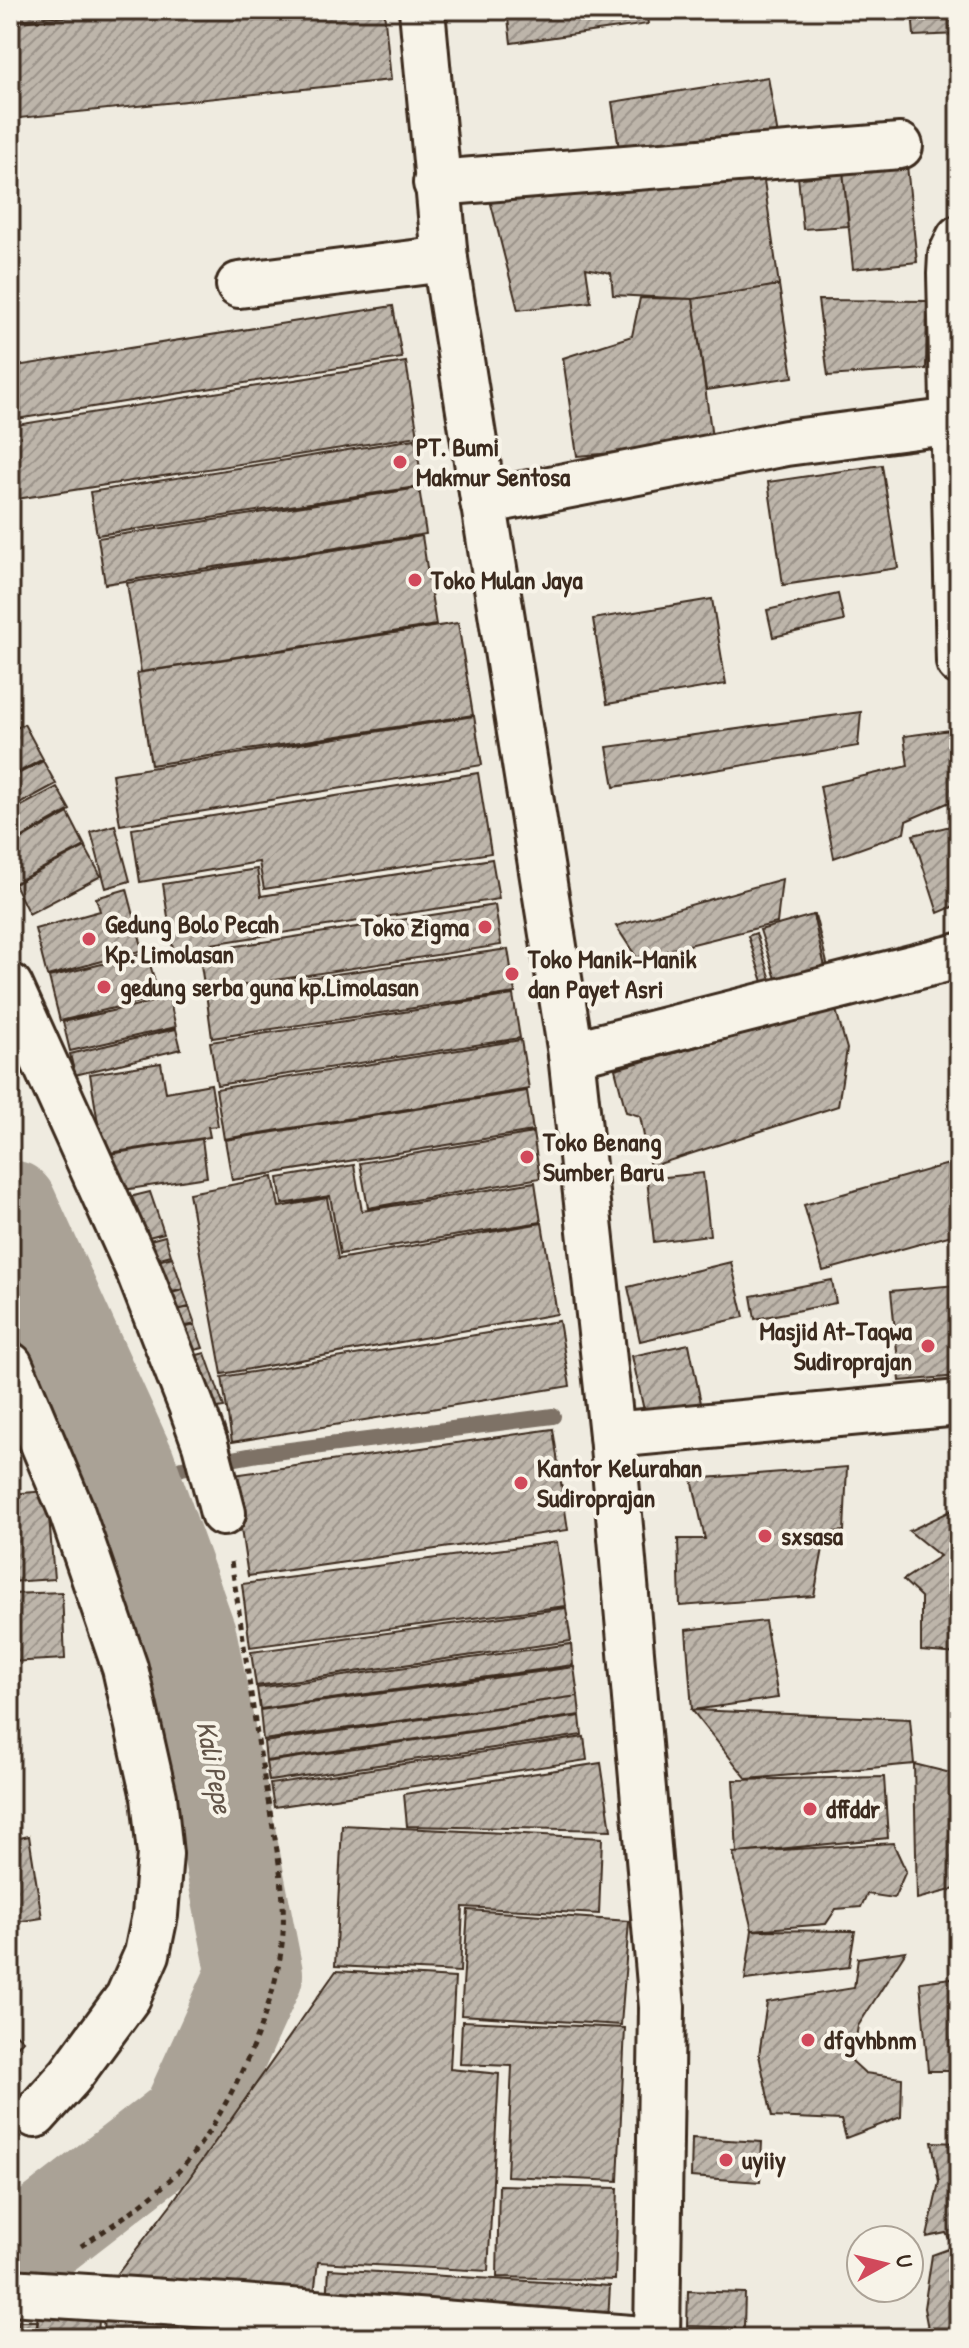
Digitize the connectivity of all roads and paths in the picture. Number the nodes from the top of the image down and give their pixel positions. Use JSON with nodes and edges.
{"nodes":[{"id":1,"x":422,"y":10,"type":"edge"},
{"id":2,"x":900,"y":146,"type":"dead end"},
{"id":3,"x":436,"y":183,"type":"junction"},
{"id":4,"x":959,"y":238,"type":"edge"},
{"id":5,"x":445,"y":259,"type":"junction"},
{"id":6,"x":239,"y":285,"type":"dead end"},
{"id":7,"x":954,"y":421,"type":"junction"},
{"id":8,"x":483,"y":502,"type":"junction"},
{"id":9,"x":959,"y":658,"type":"edge"},
{"id":10,"x":959,"y":956,"type":"edge"},
{"id":11,"x":10,"y":986,"type":"edge"},
{"id":12,"x":571,"y":1054,"type":"junction"},
{"id":13,"x":10,"y":1365,"type":"edge"},
{"id":14,"x":959,"y":1403,"type":"edge"},
{"id":15,"x":612,"y":1435,"type":"junction"},
{"id":16,"x":223,"y":1513,"type":"joint"},
{"id":17,"x":35,"y":2115,"type":"dead end"},
{"id":18,"x":77,"y":2249,"type":"dead end"},
{"id":19,"x":11,"y":2296,"type":"edge"},
{"id":20,"x":241,"y":2322,"type":"edge"},
{"id":21,"x":631,"y":2338,"type":"edge"},
{"id":22,"x":657,"y":2338,"type":"edge"}],
"edges":[{"from":1,"to":3,"type":"street"},
{"from":2,"to":3,"type":"street"},
{"from":3,"to":5,"type":"street"},
{"from":4,"to":7,"type":"street"},
{"from":5,"to":6,"type":"street"},
{"from":5,"to":8,"type":"street"},
{"from":7,"to":8,"type":"street"},
{"from":7,"to":9,"type":"street"},
{"from":8,"to":12,"type":"street"},
{"from":10,"to":12,"type":"street"},
{"from":11,"to":16,"type":"street"},
{"from":12,"to":15,"type":"street"},
{"from":13,"to":17,"type":"street"},
{"from":14,"to":15,"type":"street"},
{"from":15,"to":22,"type":"street"},
{"from":16,"to":18,"type":"path"},
{"from":19,"to":20,"type":"street"},
{"from":20,"to":21,"type":"street"}]}
